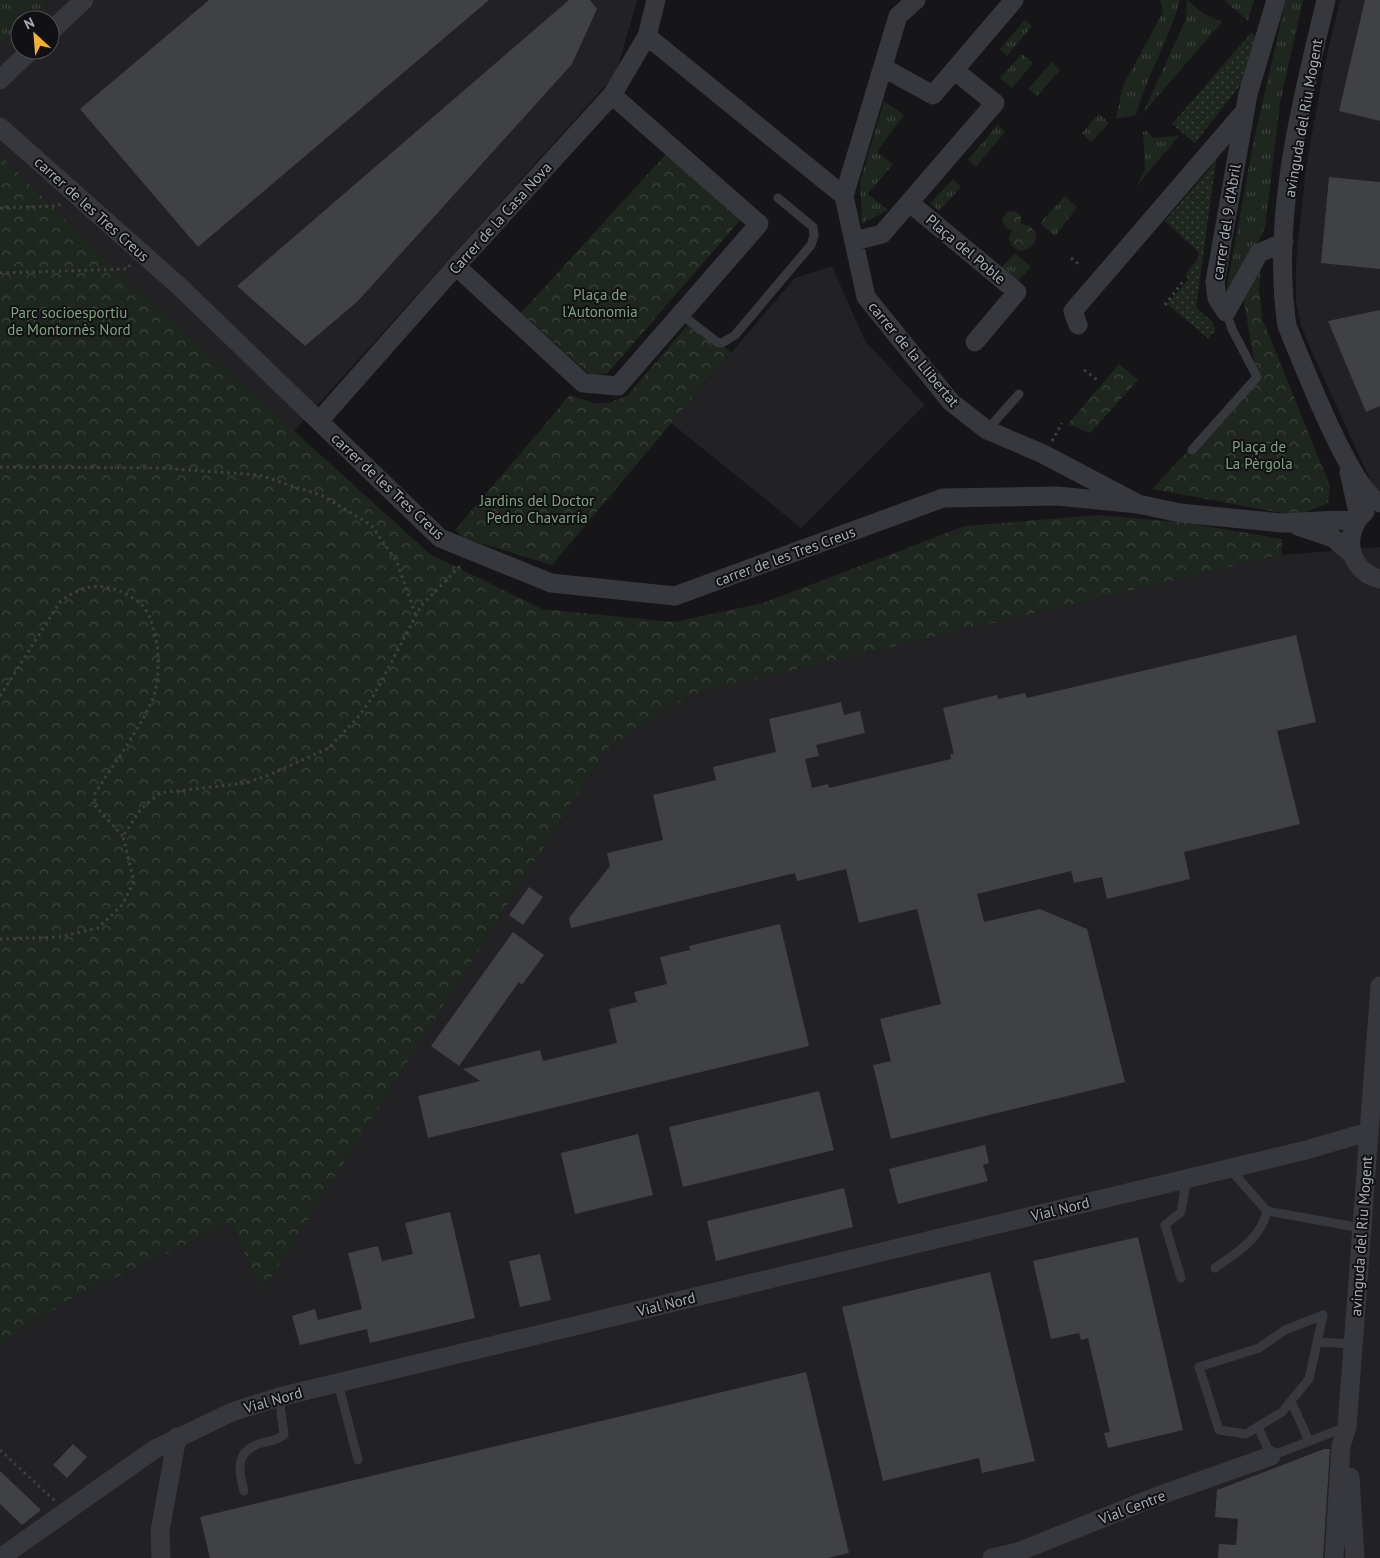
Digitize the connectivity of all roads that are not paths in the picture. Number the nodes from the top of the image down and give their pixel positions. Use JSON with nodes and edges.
{"nodes":[{"id":1,"x":84,"y":0,"type":"edge"},
{"id":2,"x":656,"y":0,"type":"edge"},
{"id":3,"x":916,"y":0,"type":"edge"},
{"id":4,"x":1014,"y":0,"type":"edge"},
{"id":5,"x":1276,"y":0,"type":"edge"},
{"id":6,"x":1326,"y":0,"type":"edge"},
{"id":7,"x":896,"y":8,"type":"edge"},
{"id":8,"x":60,"y":23,"type":"edge"},
{"id":9,"x":647,"y":36,"type":"junction"},
{"id":10,"x":21,"y":60,"type":"edge"},
{"id":11,"x":884,"y":68,"type":"junction"},
{"id":12,"x":954,"y":70,"type":"junction"},
{"id":13,"x":0,"y":80,"type":"edge"},
{"id":14,"x":612,"y":95,"type":"junction"},
{"id":15,"x":1246,"y":110,"type":"junction"},
{"id":16,"x":0,"y":127,"type":"edge"},
{"id":17,"x":844,"y":196,"type":"junction"},
{"id":18,"x":778,"y":198,"type":"dead end"},
{"id":19,"x":910,"y":202,"type":"junction"},
{"id":20,"x":854,"y":241,"type":"junction"},
{"id":21,"x":1284,"y":242,"type":"junction"},
{"id":22,"x":456,"y":266,"type":"junction"},
{"id":23,"x":1226,"y":312,"type":"junction"},
{"id":24,"x":681,"y":314,"type":"junction"},
{"id":25,"x":1078,"y":325,"type":"dead end"},
{"id":26,"x":975,"y":342,"type":"dead end"},
{"id":27,"x":1018,"y":394,"type":"dead end"},
{"id":28,"x":319,"y":422,"type":"junction"},
{"id":29,"x":987,"y":430,"type":"junction"},
{"id":30,"x":1192,"y":450,"type":"dead end"},
{"id":31,"x":1347,"y":463,"type":"junction"},
{"id":32,"x":1138,"y":504,"type":"junction"},
{"id":33,"x":1380,"y":504,"type":"edge"},
{"id":34,"x":1359,"y":518,"type":"junction"},
{"id":35,"x":1282,"y":522,"type":"junction"},
{"id":36,"x":1352,"y":554,"type":"junction"},
{"id":37,"x":1376,"y":581,"type":"edge"},
{"id":38,"x":1380,"y":986,"type":"edge"},
{"id":39,"x":1368,"y":1132,"type":"junction"},
{"id":40,"x":1229,"y":1168,"type":"junction"},
{"id":41,"x":1187,"y":1178,"type":"junction"},
{"id":42,"x":1267,"y":1211,"type":"junction"},
{"id":43,"x":1361,"y":1228,"type":"junction"},
{"id":44,"x":1215,"y":1268,"type":"dead end"},
{"id":45,"x":1181,"y":1278,"type":"dead end"},
{"id":46,"x":1317,"y":1342,"type":"junction"},
{"id":47,"x":1353,"y":1344,"type":"junction"},
{"id":48,"x":338,"y":1383,"type":"junction"},
{"id":49,"x":279,"y":1397,"type":"junction"},
{"id":50,"x":1291,"y":1401,"type":"junction"},
{"id":51,"x":1258,"y":1427,"type":"junction"},
{"id":52,"x":1347,"y":1427,"type":"junction"},
{"id":53,"x":177,"y":1437,"type":"junction"},
{"id":54,"x":1309,"y":1441,"type":"junction"},
{"id":55,"x":1271,"y":1456,"type":"junction"},
{"id":56,"x":358,"y":1460,"type":"dead end"},
{"id":57,"x":244,"y":1491,"type":"dead end"},
{"id":58,"x":0,"y":1558,"type":"edge"},
{"id":59,"x":161,"y":1558,"type":"edge"},
{"id":60,"x":992,"y":1558,"type":"edge"},
{"id":61,"x":1334,"y":1558,"type":"edge"},
{"id":62,"x":1355,"y":1558,"type":"edge"}],
"edges":[{"from":1,"to":8,"type":"street"},
{"from":2,"to":9,"type":"street","name":"Carrer de la Casa Nova"},
{"from":3,"to":7,"type":"street","name":"carrer de la Llibertat"},
{"from":4,"to":12,"type":"street"},
{"from":5,"to":15,"type":"street","name":"carrer del 9 d'Abril"},
{"from":6,"to":21,"type":"street","name":"avinguda del Riu Mogent"},
{"from":7,"to":11,"type":"street","name":"carrer de la Llibertat"},
{"from":9,"to":14,"type":"street","name":"Carrer de la Casa Nova"},
{"from":9,"to":17,"type":"street"},
{"from":10,"to":13,"type":"street"},
{"from":11,"to":12,"type":"street"},
{"from":11,"to":17,"type":"street","name":"carrer de la Llibertat"},
{"from":12,"to":19,"type":"street"},
{"from":14,"to":22,"type":"street","name":"Carrer de la Casa Nova"},
{"from":14,"to":24,"type":"street"},
{"from":15,"to":23,"type":"street","name":"carrer del 9 d'Abril"},
{"from":15,"to":25,"type":"street","name":"carrer del 9 d'Abril"},
{"from":16,"to":28,"type":"street","name":"carrer de les Tres Creus"},
{"from":17,"to":20,"type":"street","name":"carrer de la Llibertat"},
{"from":18,"to":24,"type":"lane"},
{"from":19,"to":20,"type":"street"},
{"from":19,"to":26,"type":"street","name":"Plaça del Poble"},
{"from":20,"to":29,"type":"street","name":"carrer de la Llibertat"},
{"from":21,"to":23,"type":"street"},
{"from":21,"to":31,"type":"street","name":"avinguda del Riu Mogent"},
{"from":22,"to":24,"type":"street"},
{"from":22,"to":28,"type":"street","name":"Carrer de la Casa Nova"},
{"from":23,"to":30,"type":"lane","name":"carrer del 9 d'Abril"},
{"from":27,"to":29,"type":"lane"},
{"from":28,"to":32,"type":"street","name":"carrer de les Tres Creus"},
{"from":29,"to":32,"type":"street","name":"carrer de la Llibertat"},
{"from":31,"to":33,"type":"street","name":"avinguda del Riu Mogent"},
{"from":31,"to":34,"type":"street","name":"avinguda del Riu Mogent"},
{"from":32,"to":35,"type":"street","name":"carrer de la Llibertat"},
{"from":33,"to":34,"type":"street"},
{"from":34,"to":35,"type":"street","name":"carrer de la Llibertat"},
{"from":34,"to":36,"type":"street"},
{"from":35,"to":36,"type":"street","name":"carrer de la Llibertat"},
{"from":36,"to":37,"type":"street","name":"carrer de la Llibertat"},
{"from":38,"to":39,"type":"street","name":"avinguda del Riu Mogent"},
{"from":39,"to":40,"type":"street","name":"Vial Nord"},
{"from":39,"to":43,"type":"street","name":"avinguda del Riu Mogent"},
{"from":40,"to":41,"type":"street","name":"Vial Nord"},
{"from":40,"to":42,"type":"lane"},
{"from":41,"to":45,"type":"lane"},
{"from":41,"to":48,"type":"street","name":"Vial Nord"},
{"from":42,"to":43,"type":"lane"},
{"from":42,"to":44,"type":"lane"},
{"from":43,"to":47,"type":"street","name":"avinguda del Riu Mogent"},
{"from":46,"to":47,"type":"lane"},
{"from":46,"to":50,"type":"lane"},
{"from":46,"to":51,"type":"lane"},
{"from":47,"to":52,"type":"street","name":"avinguda del Riu Mogent"},
{"from":48,"to":49,"type":"street","name":"Vial Nord"},
{"from":48,"to":56,"type":"lane"},
{"from":49,"to":53,"type":"street","name":"Vial Nord"},
{"from":49,"to":57,"type":"lane"},
{"from":50,"to":51,"type":"lane"},
{"from":50,"to":54,"type":"lane"},
{"from":51,"to":55,"type":"lane"},
{"from":52,"to":54,"type":"lane"},
{"from":52,"to":61,"type":"street","name":"avinguda del Riu Mogent"},
{"from":52,"to":62,"type":"street","name":"avinguda del Riu Mogent"},
{"from":53,"to":58,"type":"street","name":"Vial Nord"},
{"from":53,"to":59,"type":"street"},
{"from":54,"to":55,"type":"lane"},
{"from":55,"to":60,"type":"street","name":"Vial Centre"}]}
